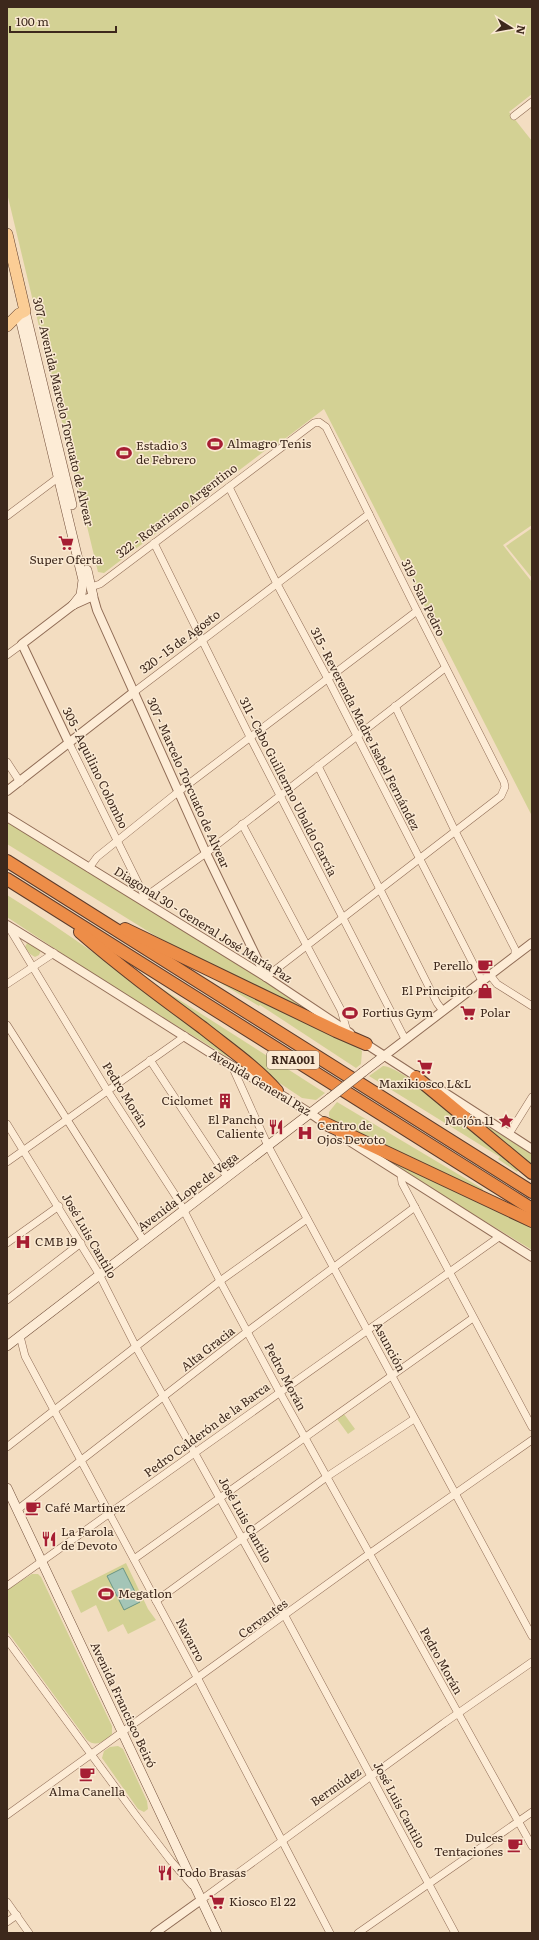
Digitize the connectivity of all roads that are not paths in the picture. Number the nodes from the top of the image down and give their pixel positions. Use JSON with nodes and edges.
{"nodes":[{"id":1,"x":532,"y":102,"type":"edge"},
{"id":2,"x":514,"y":116,"type":"dead end"},
{"id":3,"x":7,"y":234,"type":"edge"},
{"id":4,"x":7,"y":267,"type":"edge"},
{"id":5,"x":22,"y":313,"type":"junction"},
{"id":6,"x":7,"y":326,"type":"edge"},
{"id":7,"x":314,"y":423,"type":"joint"},
{"id":8,"x":59,"y":477,"type":"junction"},
{"id":9,"x":229,"y":487,"type":"junction"},
{"id":10,"x":369,"y":514,"type":"junction"},
{"id":11,"x":7,"y":516,"type":"edge"},
{"id":12,"x":154,"y":543,"type":"junction"},
{"id":13,"x":277,"y":584,"type":"junction"},
{"id":14,"x":92,"y":592,"type":"junction"},
{"id":15,"x":73,"y":605,"type":"junction"},
{"id":16,"x":417,"y":611,"type":"junction"},
{"id":17,"x":203,"y":640,"type":"junction"},
{"id":18,"x":22,"y":644,"type":"junction"},
{"id":19,"x":7,"y":655,"type":"edge"},
{"id":20,"x":445,"y":668,"type":"junction"},
{"id":21,"x":328,"y":679,"type":"junction"},
{"id":22,"x":134,"y":692,"type":"junction"},
{"id":23,"x":395,"y":706,"type":"junction"},
{"id":24,"x":250,"y":737,"type":"junction"},
{"id":25,"x":356,"y":737,"type":"junction"},
{"id":26,"x":68,"y":743,"type":"junction"},
{"id":27,"x":7,"y":762,"type":"edge"},
{"id":28,"x":318,"y":766,"type":"junction"},
{"id":29,"x":20,"y":782,"type":"junction"},
{"id":30,"x":7,"y":791,"type":"edge"},
{"id":31,"x":178,"y":792,"type":"junction"},
{"id":32,"x":280,"y":795,"type":"junction"},
{"id":33,"x":7,"y":818,"type":"edge"},
{"id":34,"x":242,"y":824,"type":"junction"},
{"id":35,"x":455,"y":831,"type":"junction"},
{"id":36,"x":117,"y":841,"type":"junction"},
{"id":37,"x":206,"y":853,"type":"junction"},
{"id":38,"x":420,"y":859,"type":"junction"},
{"id":39,"x":7,"y":861,"type":"edge"},
{"id":40,"x":89,"y":868,"type":"junction"},
{"id":41,"x":7,"y":879,"type":"edge"},
{"id":42,"x":380,"y":890,"type":"junction"},
{"id":43,"x":144,"y":900,"type":"junction"},
{"id":44,"x":55,"y":909,"type":"junction"},
{"id":45,"x":83,"y":909,"type":"junction"},
{"id":46,"x":342,"y":919,"type":"junction"},
{"id":47,"x":7,"y":925,"type":"edge"},
{"id":48,"x":532,"y":943,"type":"edge"},
{"id":49,"x":306,"y":946,"type":"junction"},
{"id":50,"x":54,"y":953,"type":"junction"},
{"id":51,"x":515,"y":955,"type":"junction"},
{"id":52,"x":33,"y":966,"type":"junction"},
{"id":53,"x":490,"y":975,"type":"junction"},
{"id":54,"x":266,"y":977,"type":"junction"},
{"id":55,"x":482,"y":981,"type":"junction"},
{"id":56,"x":7,"y":984,"type":"edge"},
{"id":57,"x":532,"y":1006,"type":"edge"},
{"id":58,"x":443,"y":1011,"type":"junction"},
{"id":59,"x":7,"y":1025,"type":"edge"},
{"id":60,"x":347,"y":1031,"type":"junction"},
{"id":61,"x":185,"y":1036,"type":"junction"},
{"id":62,"x":405,"y":1039,"type":"junction"},
{"id":63,"x":366,"y":1044,"type":"junction"},
{"id":64,"x":384,"y":1056,"type":"junction"},
{"id":65,"x":150,"y":1060,"type":"junction"},
{"id":66,"x":232,"y":1066,"type":"junction"},
{"id":67,"x":416,"y":1077,"type":"junction"},
{"id":68,"x":107,"y":1090,"type":"junction"},
{"id":69,"x":277,"y":1092,"type":"junction"},
{"id":70,"x":532,"y":1097,"type":"edge"},
{"id":71,"x":310,"y":1113,"type":"junction"},
{"id":72,"x":66,"y":1120,"type":"junction"},
{"id":73,"x":324,"y":1123,"type":"junction"},
{"id":74,"x":7,"y":1124,"type":"edge"},
{"id":75,"x":509,"y":1134,"type":"junction"},
{"id":76,"x":268,"y":1146,"type":"junction"},
{"id":77,"x":532,"y":1149,"type":"edge"},
{"id":78,"x":24,"y":1150,"type":"junction"},
{"id":79,"x":7,"y":1162,"type":"edge"},
{"id":80,"x":532,"y":1173,"type":"edge"},
{"id":81,"x":401,"y":1175,"type":"junction"},
{"id":82,"x":227,"y":1177,"type":"junction"},
{"id":83,"x":532,"y":1192,"type":"edge"},
{"id":84,"x":59,"y":1206,"type":"junction"},
{"id":85,"x":415,"y":1207,"type":"junction"},
{"id":86,"x":532,"y":1210,"type":"edge"},
{"id":87,"x":184,"y":1211,"type":"junction"},
{"id":88,"x":307,"y":1219,"type":"junction"},
{"id":89,"x":532,"y":1221,"type":"edge"},
{"id":90,"x":498,"y":1237,"type":"junction"},
{"id":91,"x":144,"y":1241,"type":"junction"},
{"id":92,"x":7,"y":1243,"type":"edge"},
{"id":93,"x":81,"y":1243,"type":"junction"},
{"id":94,"x":532,"y":1257,"type":"edge"},
{"id":95,"x":333,"y":1269,"type":"junction"},
{"id":96,"x":449,"y":1273,"type":"junction"},
{"id":97,"x":99,"y":1274,"type":"junction"},
{"id":98,"x":220,"y":1281,"type":"junction"},
{"id":99,"x":7,"y":1300,"type":"edge"},
{"id":100,"x":473,"y":1318,"type":"junction"},
{"id":101,"x":248,"y":1331,"type":"junction"},
{"id":102,"x":368,"y":1331,"type":"junction"},
{"id":103,"x":20,"y":1336,"type":"junction"},
{"id":104,"x":7,"y":1346,"type":"edge"},
{"id":105,"x":136,"y":1347,"type":"junction"},
{"id":106,"x":391,"y":1376,"type":"junction"},
{"id":107,"x":280,"y":1391,"type":"junction"},
{"id":108,"x":164,"y":1398,"type":"junction"},
{"id":109,"x":54,"y":1411,"type":"junction"},
{"id":110,"x":414,"y":1419,"type":"junction"},
{"id":111,"x":532,"y":1427,"type":"edge"},
{"id":112,"x":305,"y":1436,"type":"junction"},
{"id":113,"x":532,"y":1440,"type":"edge"},
{"id":114,"x":7,"y":1447,"type":"edge"},
{"id":115,"x":195,"y":1452,"type":"junction"},
{"id":116,"x":80,"y":1460,"type":"junction"},
{"id":117,"x":328,"y":1476,"type":"junction"},
{"id":118,"x":7,"y":1488,"type":"edge"},
{"id":119,"x":456,"y":1493,"type":"junction"},
{"id":120,"x":220,"y":1498,"type":"junction"},
{"id":121,"x":17,"y":1510,"type":"junction"},
{"id":122,"x":109,"y":1514,"type":"junction"},
{"id":123,"x":243,"y":1539,"type":"junction"},
{"id":124,"x":370,"y":1554,"type":"junction"},
{"id":125,"x":134,"y":1559,"type":"junction"},
{"id":126,"x":42,"y":1562,"type":"junction"},
{"id":127,"x":7,"y":1586,"type":"edge"},
{"id":128,"x":156,"y":1601,"type":"junction"},
{"id":129,"x":285,"y":1616,"type":"junction"},
{"id":130,"x":532,"y":1636,"type":"edge"},
{"id":131,"x":7,"y":1640,"type":"edge"},
{"id":132,"x":532,"y":1662,"type":"edge"},
{"id":133,"x":198,"y":1679,"type":"junction"},
{"id":134,"x":458,"y":1714,"type":"junction"},
{"id":135,"x":122,"y":1732,"type":"junction"},
{"id":136,"x":91,"y":1754,"type":"junction"},
{"id":137,"x":372,"y":1777,"type":"junction"},
{"id":138,"x":532,"y":1812,"type":"edge"},
{"id":139,"x":7,"y":1815,"type":"edge"},
{"id":140,"x":518,"y":1822,"type":"junction"},
{"id":141,"x":283,"y":1840,"type":"junction"},
{"id":142,"x":532,"y":1846,"type":"edge"},
{"id":143,"x":430,"y":1885,"type":"junction"},
{"id":144,"x":196,"y":1890,"type":"junction"},
{"id":145,"x":201,"y":1900,"type":"junction"},
{"id":146,"x":7,"y":1902,"type":"edge"},
{"id":147,"x":17,"y":1915,"type":"junction"},
{"id":148,"x":7,"y":1922,"type":"edge"},
{"id":149,"x":30,"y":1933,"type":"edge"},
{"id":150,"x":155,"y":1933,"type":"edge"},
{"id":151,"x":217,"y":1933,"type":"edge"},
{"id":152,"x":330,"y":1933,"type":"edge"},
{"id":153,"x":358,"y":1933,"type":"edge"},
{"id":154,"x":455,"y":1933,"type":"edge"}],
"edges":[{"from":1,"to":2,"type":"street"},
{"from":3,"to":5,"type":"main road","name":"307 - Avenida Marcelo Torcuato de Alvear"},
{"from":4,"to":5,"type":"main road","name":"307 - Avenida Marcelo Torcuato de Alvear"},
{"from":5,"to":6,"type":"main road"},
{"from":5,"to":8,"type":"main road","name":"307 - Avenida Marcelo Torcuato de Alvear"},
{"from":5,"to":14,"type":"main road","name":"307 - Avenida Marcelo Torcuato de Alvear"},
{"from":7,"to":9,"type":"street","name":"322 - Rotarismo Argentino"},
{"from":7,"to":10,"type":"street","name":"319 - San Pedro"},
{"from":8,"to":11,"type":"street"},
{"from":8,"to":15,"type":"main road","name":"307 - Avenida Marcelo Torcuato de Alvear"},
{"from":9,"to":12,"type":"street","name":"322 - Rotarismo Argentino"},
{"from":9,"to":13,"type":"street","name":"315 - Reverenda Madre Isabel Fernández"},
{"from":10,"to":13,"type":"street","name":"320 - 15 de Agosto"},
{"from":10,"to":16,"type":"street","name":"319 - San Pedro"},
{"from":12,"to":14,"type":"street","name":"322 - Rotarismo Argentino"},
{"from":12,"to":17,"type":"street","name":"311 - Cabo Guillermo Ubaldo García"},
{"from":13,"to":17,"type":"street","name":"320 - 15 de Agosto"},
{"from":13,"to":21,"type":"street","name":"315 - Reverenda Madre Isabel Fernández"},
{"from":14,"to":15,"type":"street","name":"322 - Rotarismo Argentino"},
{"from":14,"to":22,"type":"street","name":"307 - Marcelo Torcuato de Alvear"},
{"from":15,"to":18,"type":"street","name":"322 - Rotarismo Argentino"},
{"from":16,"to":20,"type":"street","name":"319 - San Pedro"},
{"from":16,"to":21,"type":"street"},
{"from":17,"to":22,"type":"street","name":"320 - 15 de Agosto"},
{"from":17,"to":24,"type":"street","name":"311 - Cabo Guillermo Ubaldo García"},
{"from":18,"to":19,"type":"street","name":"322 - Rotarismo Argentino"},
{"from":18,"to":26,"type":"street","name":"305 - Aquilino Colombo"},
{"from":20,"to":23,"type":"street"},
{"from":20,"to":35,"type":"street","name":"319 - San Pedro"},
{"from":21,"to":24,"type":"street"},
{"from":21,"to":25,"type":"street","name":"315 - Reverenda Madre Isabel Fernández"},
{"from":22,"to":26,"type":"street","name":"320 - 15 de Agosto"},
{"from":22,"to":31,"type":"street","name":"307 - Marcelo Torcuato de Alvear"},
{"from":23,"to":25,"type":"street"},
{"from":23,"to":35,"type":"street"},
{"from":24,"to":31,"type":"street"},
{"from":24,"to":32,"type":"street","name":"311 - Cabo Guillermo Ubaldo García"},
{"from":25,"to":28,"type":"street"},
{"from":25,"to":38,"type":"street","name":"315 - Reverenda Madre Isabel Fernández"},
{"from":26,"to":29,"type":"street","name":"320 - 15 de Agosto"},
{"from":26,"to":36,"type":"street","name":"305 - Aquilino Colombo"},
{"from":27,"to":29,"type":"street"},
{"from":28,"to":32,"type":"street"},
{"from":28,"to":42,"type":"street"},
{"from":29,"to":30,"type":"street","name":"320 - 15 de Agosto"},
{"from":31,"to":36,"type":"street"},
{"from":31,"to":37,"type":"street","name":"307 - Marcelo Torcuato de Alvear"},
{"from":32,"to":34,"type":"street"},
{"from":32,"to":46,"type":"street","name":"311 - Cabo Guillermo Ubaldo García"},
{"from":33,"to":40,"type":"street","name":"Diagonal 30 - General José María Paz"},
{"from":34,"to":37,"type":"street"},
{"from":34,"to":49,"type":"street"},
{"from":35,"to":38,"type":"street"},
{"from":35,"to":51,"type":"street"},
{"from":36,"to":40,"type":"street"},
{"from":36,"to":43,"type":"street","name":"305 - Aquilino Colombo"},
{"from":37,"to":43,"type":"street"},
{"from":37,"to":54,"type":"street","name":"307 - Marcelo Torcuato de Alvear"},
{"from":38,"to":42,"type":"street"},
{"from":38,"to":55,"type":"street","name":"315 - Reverenda Madre Isabel Fernández"},
{"from":39,"to":45,"type":"highway","number":"RNA001"},
{"from":40,"to":43,"type":"street","name":"Diagonal 30 - General José María Paz"},
{"from":41,"to":44,"type":"highway","number":"RNA001"},
{"from":42,"to":46,"type":"street"},
{"from":42,"to":58,"type":"street"},
{"from":43,"to":54,"type":"street","name":"Diagonal 30 - General José María Paz"},
{"from":44,"to":69,"type":"highway"},
{"from":44,"to":86,"type":"highway","number":"RNA001"},
{"from":45,"to":63,"type":"highway"},
{"from":45,"to":83,"type":"highway","number":"RNA001"},
{"from":46,"to":49,"type":"street"},
{"from":46,"to":62,"type":"street","name":"311 - Cabo Guillermo Ubaldo García"},
{"from":47,"to":50,"type":"street","name":"Avenida General Paz"},
{"from":47,"to":52,"type":"street","name":"Pedro Morán"},
{"from":48,"to":51,"type":"street"},
{"from":49,"to":54,"type":"street"},
{"from":49,"to":60,"type":"street"},
{"from":50,"to":52,"type":"street"},
{"from":50,"to":61,"type":"street","name":"Avenida General Paz"},
{"from":51,"to":53,"type":"street"},
{"from":52,"to":56,"type":"street"},
{"from":52,"to":68,"type":"street","name":"Pedro Morán"},
{"from":53,"to":55,"type":"street"},
{"from":53,"to":57,"type":"street"},
{"from":54,"to":60,"type":"street","name":"Diagonal 30 - General José María Paz"},
{"from":55,"to":58,"type":"street"},
{"from":58,"to":62,"type":"street"},
{"from":59,"to":72,"type":"street"},
{"from":60,"to":63,"type":"street","name":"Diagonal 30 - General José María Paz"},
{"from":61,"to":65,"type":"street"},
{"from":61,"to":66,"type":"street","name":"Avenida General Paz"},
{"from":62,"to":64,"type":"street"},
{"from":63,"to":64,"type":"street","name":"Diagonal 30 - General José María Paz"},
{"from":64,"to":67,"type":"street","name":"Diagonal 30 - General José María Paz"},
{"from":64,"to":71,"type":"main road","name":"Avenida Lope de Vega","bridge":true},
{"from":65,"to":68,"type":"street"},
{"from":65,"to":82,"type":"street"},
{"from":66,"to":69,"type":"street","name":"Avenida General Paz"},
{"from":66,"to":76,"type":"street","name":"Asunción"},
{"from":67,"to":75,"type":"street","name":"Diagonal 30 - General José María Paz"},
{"from":67,"to":80,"type":"highway"},
{"from":68,"to":72,"type":"street"},
{"from":68,"to":87,"type":"street","name":"Pedro Morán"},
{"from":69,"to":71,"type":"street","name":"Avenida General Paz"},
{"from":70,"to":75,"type":"street"},
{"from":71,"to":73,"type":"street","name":"Avenida General Paz"},
{"from":71,"to":76,"type":"main road","name":"Avenida Lope de Vega"},
{"from":72,"to":78,"type":"street"},
{"from":72,"to":91,"type":"street"},
{"from":73,"to":81,"type":"street","name":"Avenida General Paz"},
{"from":73,"to":89,"type":"highway"},
{"from":74,"to":78,"type":"street","name":"José Luis Cantilo"},
{"from":75,"to":77,"type":"street","name":"Diagonal 30 - General José María Paz"},
{"from":76,"to":82,"type":"main road","name":"Avenida Lope de Vega"},
{"from":76,"to":88,"type":"street","name":"Asunción"},
{"from":78,"to":79,"type":"street"},
{"from":78,"to":84,"type":"street","name":"José Luis Cantilo"},
{"from":81,"to":85,"type":"street"},
{"from":81,"to":90,"type":"street","name":"Avenida General Paz"},
{"from":82,"to":87,"type":"main road","name":"Avenida Lope de Vega"},
{"from":84,"to":92,"type":"street"},
{"from":84,"to":93,"type":"street","name":"José Luis Cantilo"},
{"from":85,"to":95,"type":"street","name":"Alta Gracia"},
{"from":85,"to":96,"type":"street"},
{"from":87,"to":91,"type":"main road","name":"Avenida Lope de Vega"},
{"from":87,"to":98,"type":"street","name":"Pedro Morán"},
{"from":88,"to":95,"type":"street","name":"Asunción"},
{"from":88,"to":98,"type":"street"},
{"from":90,"to":94,"type":"street","name":"Avenida General Paz"},
{"from":90,"to":96,"type":"street","name":"Pedro Calderón de la Barca"},
{"from":91,"to":97,"type":"main road","name":"Avenida Lope de Vega"},
{"from":93,"to":97,"type":"street","name":"José Luis Cantilo"},
{"from":93,"to":99,"type":"street"},
{"from":95,"to":101,"type":"street","name":"Alta Gracia"},
{"from":95,"to":102,"type":"street","name":"Asunción"},
{"from":96,"to":100,"type":"street"},
{"from":96,"to":102,"type":"street","name":"Pedro Calderón de la Barca"},
{"from":97,"to":103,"type":"main road","name":"Avenida Lope de Vega"},
{"from":97,"to":105,"type":"street","name":"José Luis Cantilo"},
{"from":98,"to":101,"type":"street","name":"Pedro Morán"},
{"from":98,"to":105,"type":"street"},
{"from":100,"to":106,"type":"street"},
{"from":100,"to":111,"type":"street"},
{"from":101,"to":107,"type":"street","name":"Pedro Morán"},
{"from":101,"to":108,"type":"street","name":"Alta Gracia"},
{"from":102,"to":106,"type":"street","name":"Asunción"},
{"from":102,"to":107,"type":"street","name":"Pedro Calderón de la Barca"},
{"from":103,"to":104,"type":"main road","name":"Avenida Lope de Vega"},
{"from":103,"to":109,"type":"street","name":"Navarro"},
{"from":105,"to":108,"type":"street","name":"José Luis Cantilo"},
{"from":105,"to":109,"type":"street"},
{"from":106,"to":110,"type":"street","name":"Asunción"},
{"from":106,"to":112,"type":"street"},
{"from":107,"to":112,"type":"street","name":"Pedro Morán"},
{"from":107,"to":115,"type":"street","name":"Pedro Calderón de la Barca"},
{"from":108,"to":115,"type":"street","name":"José Luis Cantilo"},
{"from":108,"to":116,"type":"street","name":"Alta Gracia"},
{"from":109,"to":114,"type":"street"},
{"from":109,"to":116,"type":"street","name":"Navarro"},
{"from":110,"to":117,"type":"street"},
{"from":110,"to":119,"type":"street","name":"Asunción"},
{"from":112,"to":117,"type":"street","name":"Pedro Morán"},
{"from":112,"to":120,"type":"street"},
{"from":113,"to":119,"type":"street","name":"Cervantes"},
{"from":115,"to":120,"type":"street","name":"José Luis Cantilo"},
{"from":115,"to":122,"type":"street","name":"Pedro Calderón de la Barca"},
{"from":116,"to":121,"type":"street","name":"Alta Gracia"},
{"from":116,"to":122,"type":"street","name":"Navarro"},
{"from":117,"to":123,"type":"street"},
{"from":117,"to":124,"type":"street","name":"Pedro Morán"},
{"from":118,"to":121,"type":"main road","name":"Avenida Francisco Beiró"},
{"from":119,"to":124,"type":"street","name":"Cervantes"},
{"from":119,"to":130,"type":"street","name":"Asunción"},
{"from":120,"to":123,"type":"street","name":"José Luis Cantilo"},
{"from":120,"to":125,"type":"street"},
{"from":121,"to":126,"type":"main road","name":"Avenida Francisco Beiró"},
{"from":122,"to":125,"type":"street","name":"Navarro"},
{"from":122,"to":126,"type":"street","name":"Pedro Calderón de la Barca"},
{"from":123,"to":128,"type":"street"},
{"from":123,"to":129,"type":"street","name":"José Luis Cantilo"},
{"from":124,"to":129,"type":"street","name":"Cervantes"},
{"from":124,"to":134,"type":"street","name":"Pedro Morán"},
{"from":125,"to":128,"type":"street","name":"Navarro"},
{"from":126,"to":127,"type":"street","name":"Pedro Calderón de la Barca"},
{"from":126,"to":135,"type":"main road","name":"Avenida Francisco Beiró"},
{"from":128,"to":133,"type":"street","name":"Navarro"},
{"from":129,"to":133,"type":"street","name":"Cervantes"},
{"from":129,"to":137,"type":"street","name":"José Luis Cantilo"},
{"from":131,"to":136,"type":"street"},
{"from":132,"to":134,"type":"street","name":"Bermúdez"},
{"from":133,"to":135,"type":"street","name":"Cervantes"},
{"from":133,"to":141,"type":"street","name":"Navarro"},
{"from":134,"to":137,"type":"street","name":"Bermúdez"},
{"from":134,"to":140,"type":"street","name":"Pedro Morán"},
{"from":135,"to":136,"type":"street","name":"Cervantes"},
{"from":135,"to":144,"type":"main road","name":"Avenida Francisco Beiró"},
{"from":136,"to":139,"type":"street","name":"Cervantes"},
{"from":136,"to":144,"type":"street"},
{"from":137,"to":141,"type":"street","name":"Bermúdez"},
{"from":137,"to":143,"type":"street","name":"José Luis Cantilo"},
{"from":138,"to":140,"type":"street"},
{"from":140,"to":142,"type":"street","name":"Pedro Morán"},
{"from":140,"to":143,"type":"street"},
{"from":141,"to":145,"type":"street","name":"Bermúdez"},
{"from":141,"to":152,"type":"street","name":"Navarro"},
{"from":143,"to":153,"type":"street"},
{"from":143,"to":154,"type":"street","name":"José Luis Cantilo"},
{"from":144,"to":145,"type":"main road","name":"Avenida Francisco Beiró"},
{"from":145,"to":150,"type":"street","name":"Bermúdez"},
{"from":145,"to":151,"type":"main road","name":"Avenida Francisco Beiró"},
{"from":146,"to":147,"type":"street"},
{"from":147,"to":148,"type":"street"},
{"from":147,"to":149,"type":"street"}]}
